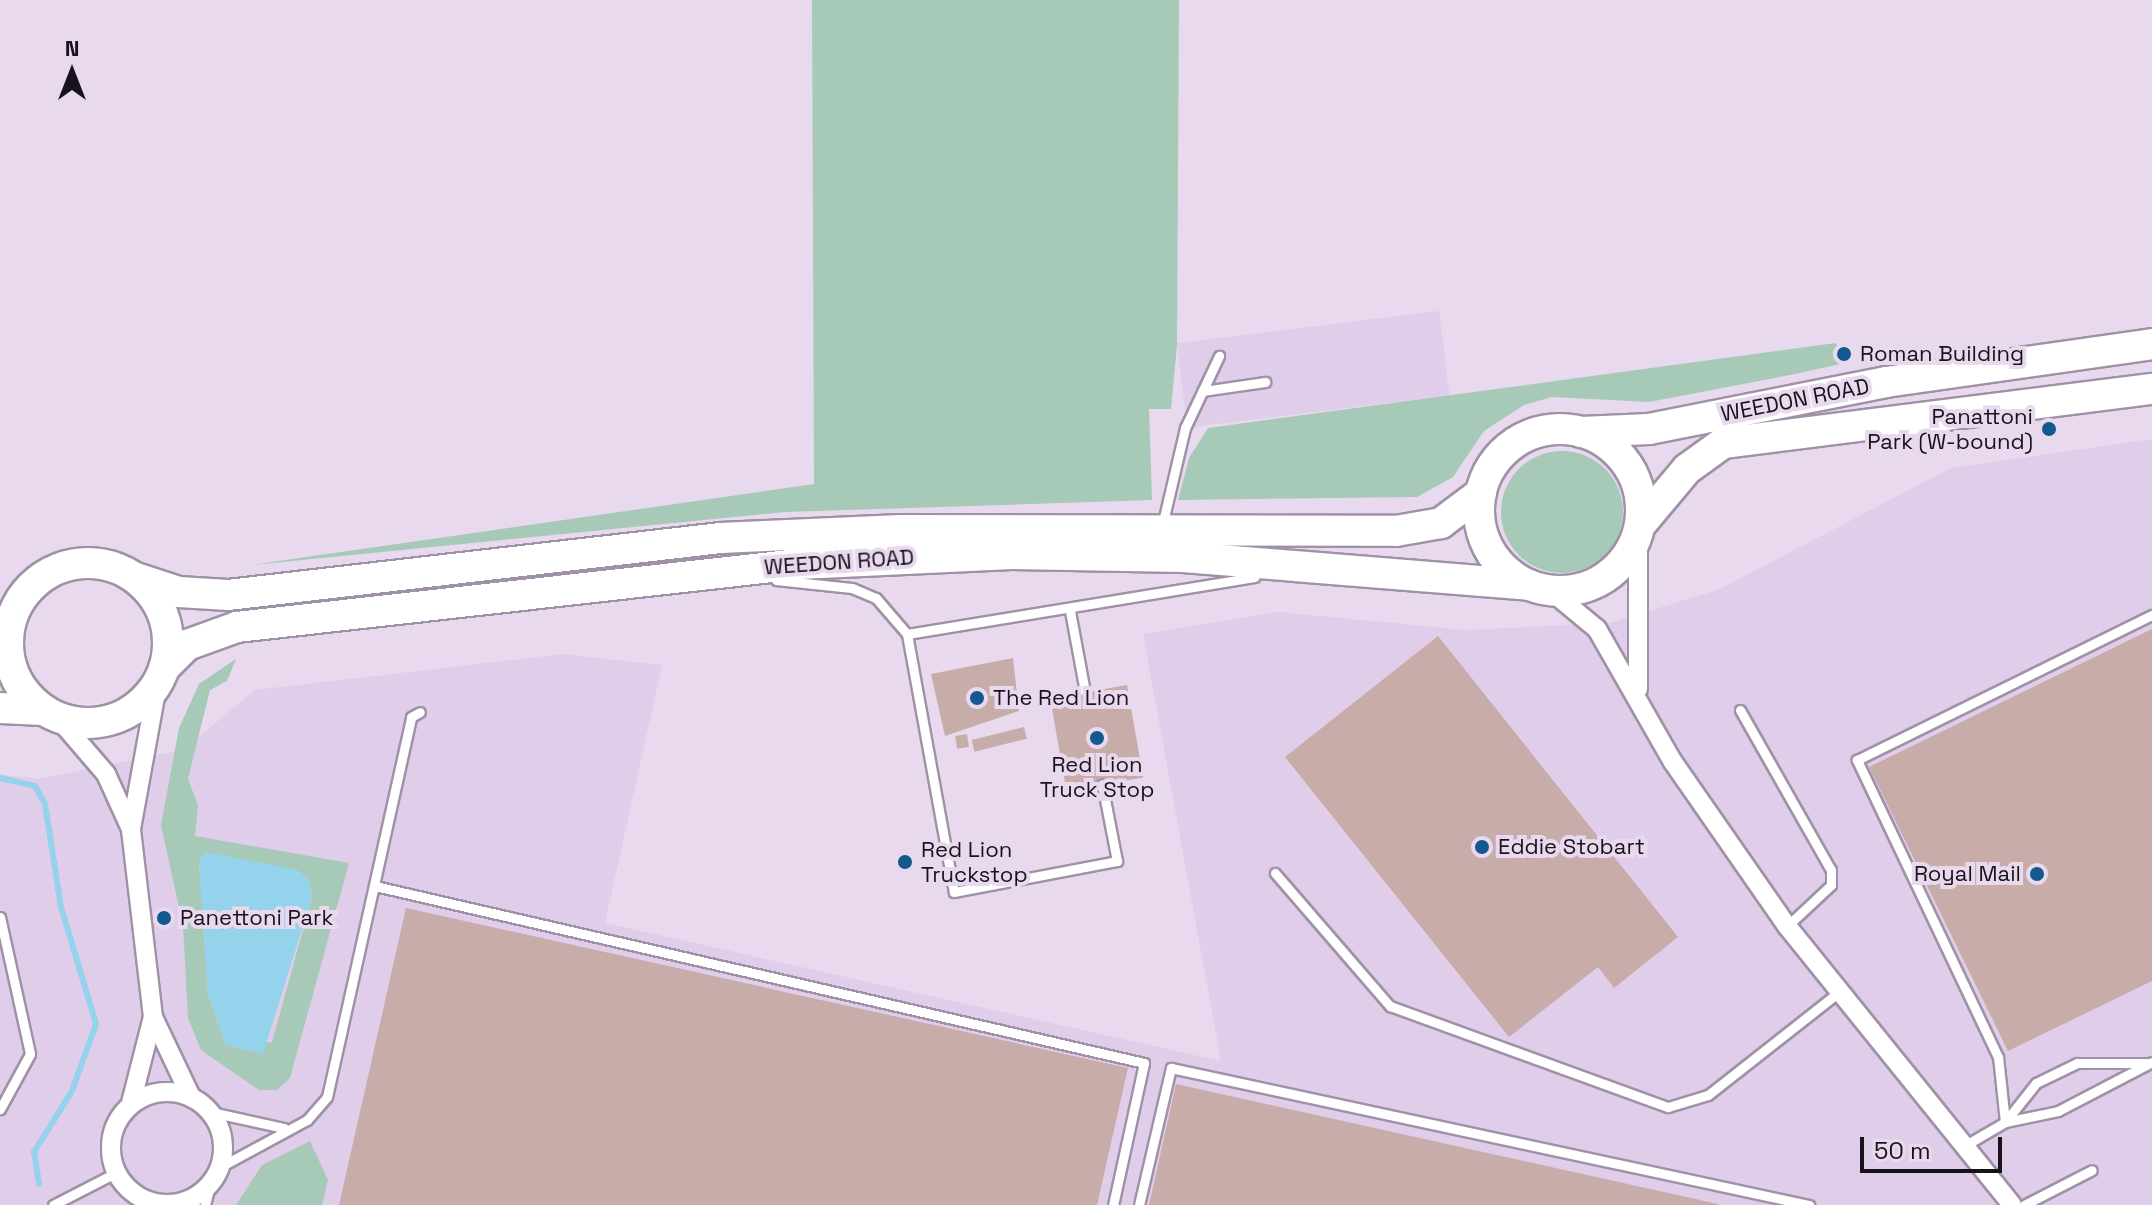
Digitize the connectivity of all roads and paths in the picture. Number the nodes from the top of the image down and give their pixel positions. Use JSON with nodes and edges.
{"nodes":[{"id":1,"x":2152,"y":344,"type":"edge"},
{"id":2,"x":1219,"y":356,"type":"dead end"},
{"id":3,"x":1265,"y":382,"type":"dead end"},
{"id":4,"x":2152,"y":389,"type":"edge"},
{"id":5,"x":1203,"y":391,"type":"junction"},
{"id":6,"x":1581,"y":432,"type":"junction"},
{"id":7,"x":1481,"y":493,"type":"junction"},
{"id":8,"x":1162,"y":527,"type":"junction"},
{"id":9,"x":1639,"y":529,"type":"junction"},
{"id":10,"x":1386,"y":569,"type":"junction"},
{"id":11,"x":676,"y":575,"type":"junction"},
{"id":12,"x":136,"y":578,"type":"junction"},
{"id":13,"x":1540,"y":588,"type":"junction"},
{"id":14,"x":1070,"y":611,"type":"junction"},
{"id":15,"x":2152,"y":615,"type":"edge"},
{"id":16,"x":5,"y":630,"type":"edge"},
{"id":17,"x":907,"y":634,"type":"junction"},
{"id":18,"x":161,"y":675,"type":"junction"},
{"id":19,"x":1638,"y":690,"type":"junction"},
{"id":20,"x":1085,"y":692,"type":"dead end"},
{"id":21,"x":0,"y":708,"type":"edge"},
{"id":22,"x":1740,"y":710,"type":"dead end"},
{"id":23,"x":420,"y":712,"type":"dead end"},
{"id":24,"x":50,"y":713,"type":"junction"},
{"id":25,"x":1102,"y":784,"type":"dead end"},
{"id":26,"x":131,"y":829,"type":"junction"},
{"id":27,"x":1275,"y":873,"type":"dead end"},
{"id":28,"x":375,"y":886,"type":"junction"},
{"id":29,"x":0,"y":917,"type":"edge"},
{"id":30,"x":1787,"y":926,"type":"junction"},
{"id":31,"x":1840,"y":991,"type":"junction"},
{"id":32,"x":153,"y":1017,"type":"junction"},
{"id":33,"x":2151,"y":1063,"type":"edge"},
{"id":34,"x":191,"y":1097,"type":"junction"},
{"id":35,"x":131,"y":1103,"type":"junction"},
{"id":36,"x":0,"y":1109,"type":"edge"},
{"id":37,"x":211,"y":1112,"type":"junction"},
{"id":38,"x":2005,"y":1122,"type":"junction"},
{"id":39,"x":284,"y":1128,"type":"junction"},
{"id":40,"x":1964,"y":1146,"type":"junction"},
{"id":41,"x":220,"y":1167,"type":"junction"},
{"id":42,"x":2092,"y":1170,"type":"dead end"},
{"id":43,"x":115,"y":1173,"type":"junction"},
{"id":44,"x":210,"y":1185,"type":"junction"},
{"id":45,"x":147,"y":1203,"type":"edge"},
{"id":46,"x":53,"y":1205,"type":"edge"},
{"id":47,"x":205,"y":1205,"type":"edge"},
{"id":48,"x":1113,"y":1205,"type":"edge"},
{"id":49,"x":1139,"y":1205,"type":"edge"},
{"id":50,"x":1809,"y":1205,"type":"edge"},
{"id":51,"x":2012,"y":1205,"type":"edge"},
{"id":52,"x":2024,"y":1205,"type":"edge"}],
"edges":[{"from":1,"to":6,"type":"highway","name":"WEEDON ROAD"},
{"from":2,"to":5,"type":"lane"},
{"from":3,"to":5,"type":"lane"},
{"from":4,"to":9,"type":"highway","name":"WEEDON ROAD"},
{"from":5,"to":8,"type":"lane"},
{"from":6,"to":7,"type":"highway"},
{"from":6,"to":9,"type":"highway"},
{"from":7,"to":8,"type":"highway","name":"WEEDON ROAD"},
{"from":7,"to":13,"type":"highway"},
{"from":8,"to":12,"type":"highway","name":"WEEDON ROAD"},
{"from":9,"to":13,"type":"highway"},
{"from":9,"to":19,"type":"street"},
{"from":10,"to":11,"type":"highway","name":"WEEDON ROAD"},
{"from":10,"to":13,"type":"highway","name":"WEEDON ROAD"},
{"from":10,"to":14,"type":"lane"},
{"from":11,"to":17,"type":"lane"},
{"from":11,"to":18,"type":"highway","name":"WEEDON ROAD"},
{"from":12,"to":16,"type":"highway"},
{"from":12,"to":18,"type":"highway"},
{"from":13,"to":19,"type":"street"},
{"from":14,"to":17,"type":"lane"},
{"from":14,"to":20,"type":"lane"},
{"from":15,"to":38,"type":"lane"},
{"from":16,"to":24,"type":"highway"},
{"from":17,"to":25,"type":"lane"},
{"from":18,"to":24,"type":"highway"},
{"from":18,"to":26,"type":"street"},
{"from":19,"to":30,"type":"street"},
{"from":21,"to":24,"type":"highway"},
{"from":22,"to":30,"type":"lane"},
{"from":23,"to":28,"type":"lane"},
{"from":24,"to":26,"type":"street"},
{"from":26,"to":32,"type":"street"},
{"from":27,"to":31,"type":"lane"},
{"from":28,"to":39,"type":"lane"},
{"from":28,"to":48,"type":"lane"},
{"from":29,"to":36,"type":"lane"},
{"from":30,"to":31,"type":"street"},
{"from":31,"to":40,"type":"street"},
{"from":32,"to":34,"type":"street"},
{"from":32,"to":35,"type":"street"},
{"from":33,"to":38,"type":"lane"},
{"from":33,"to":38,"type":"lane"},
{"from":34,"to":35,"type":"street"},
{"from":34,"to":37,"type":"street"},
{"from":35,"to":43,"type":"street"},
{"from":37,"to":39,"type":"lane"},
{"from":37,"to":41,"type":"street"},
{"from":38,"to":40,"type":"lane"},
{"from":39,"to":41,"type":"lane"},
{"from":40,"to":51,"type":"street"},
{"from":41,"to":44,"type":"street"},
{"from":42,"to":52,"type":"lane"},
{"from":43,"to":45,"type":"street"},
{"from":43,"to":46,"type":"lane"},
{"from":44,"to":45,"type":"street"},
{"from":44,"to":47,"type":"lane"},
{"from":49,"to":50,"type":"lane"}]}
